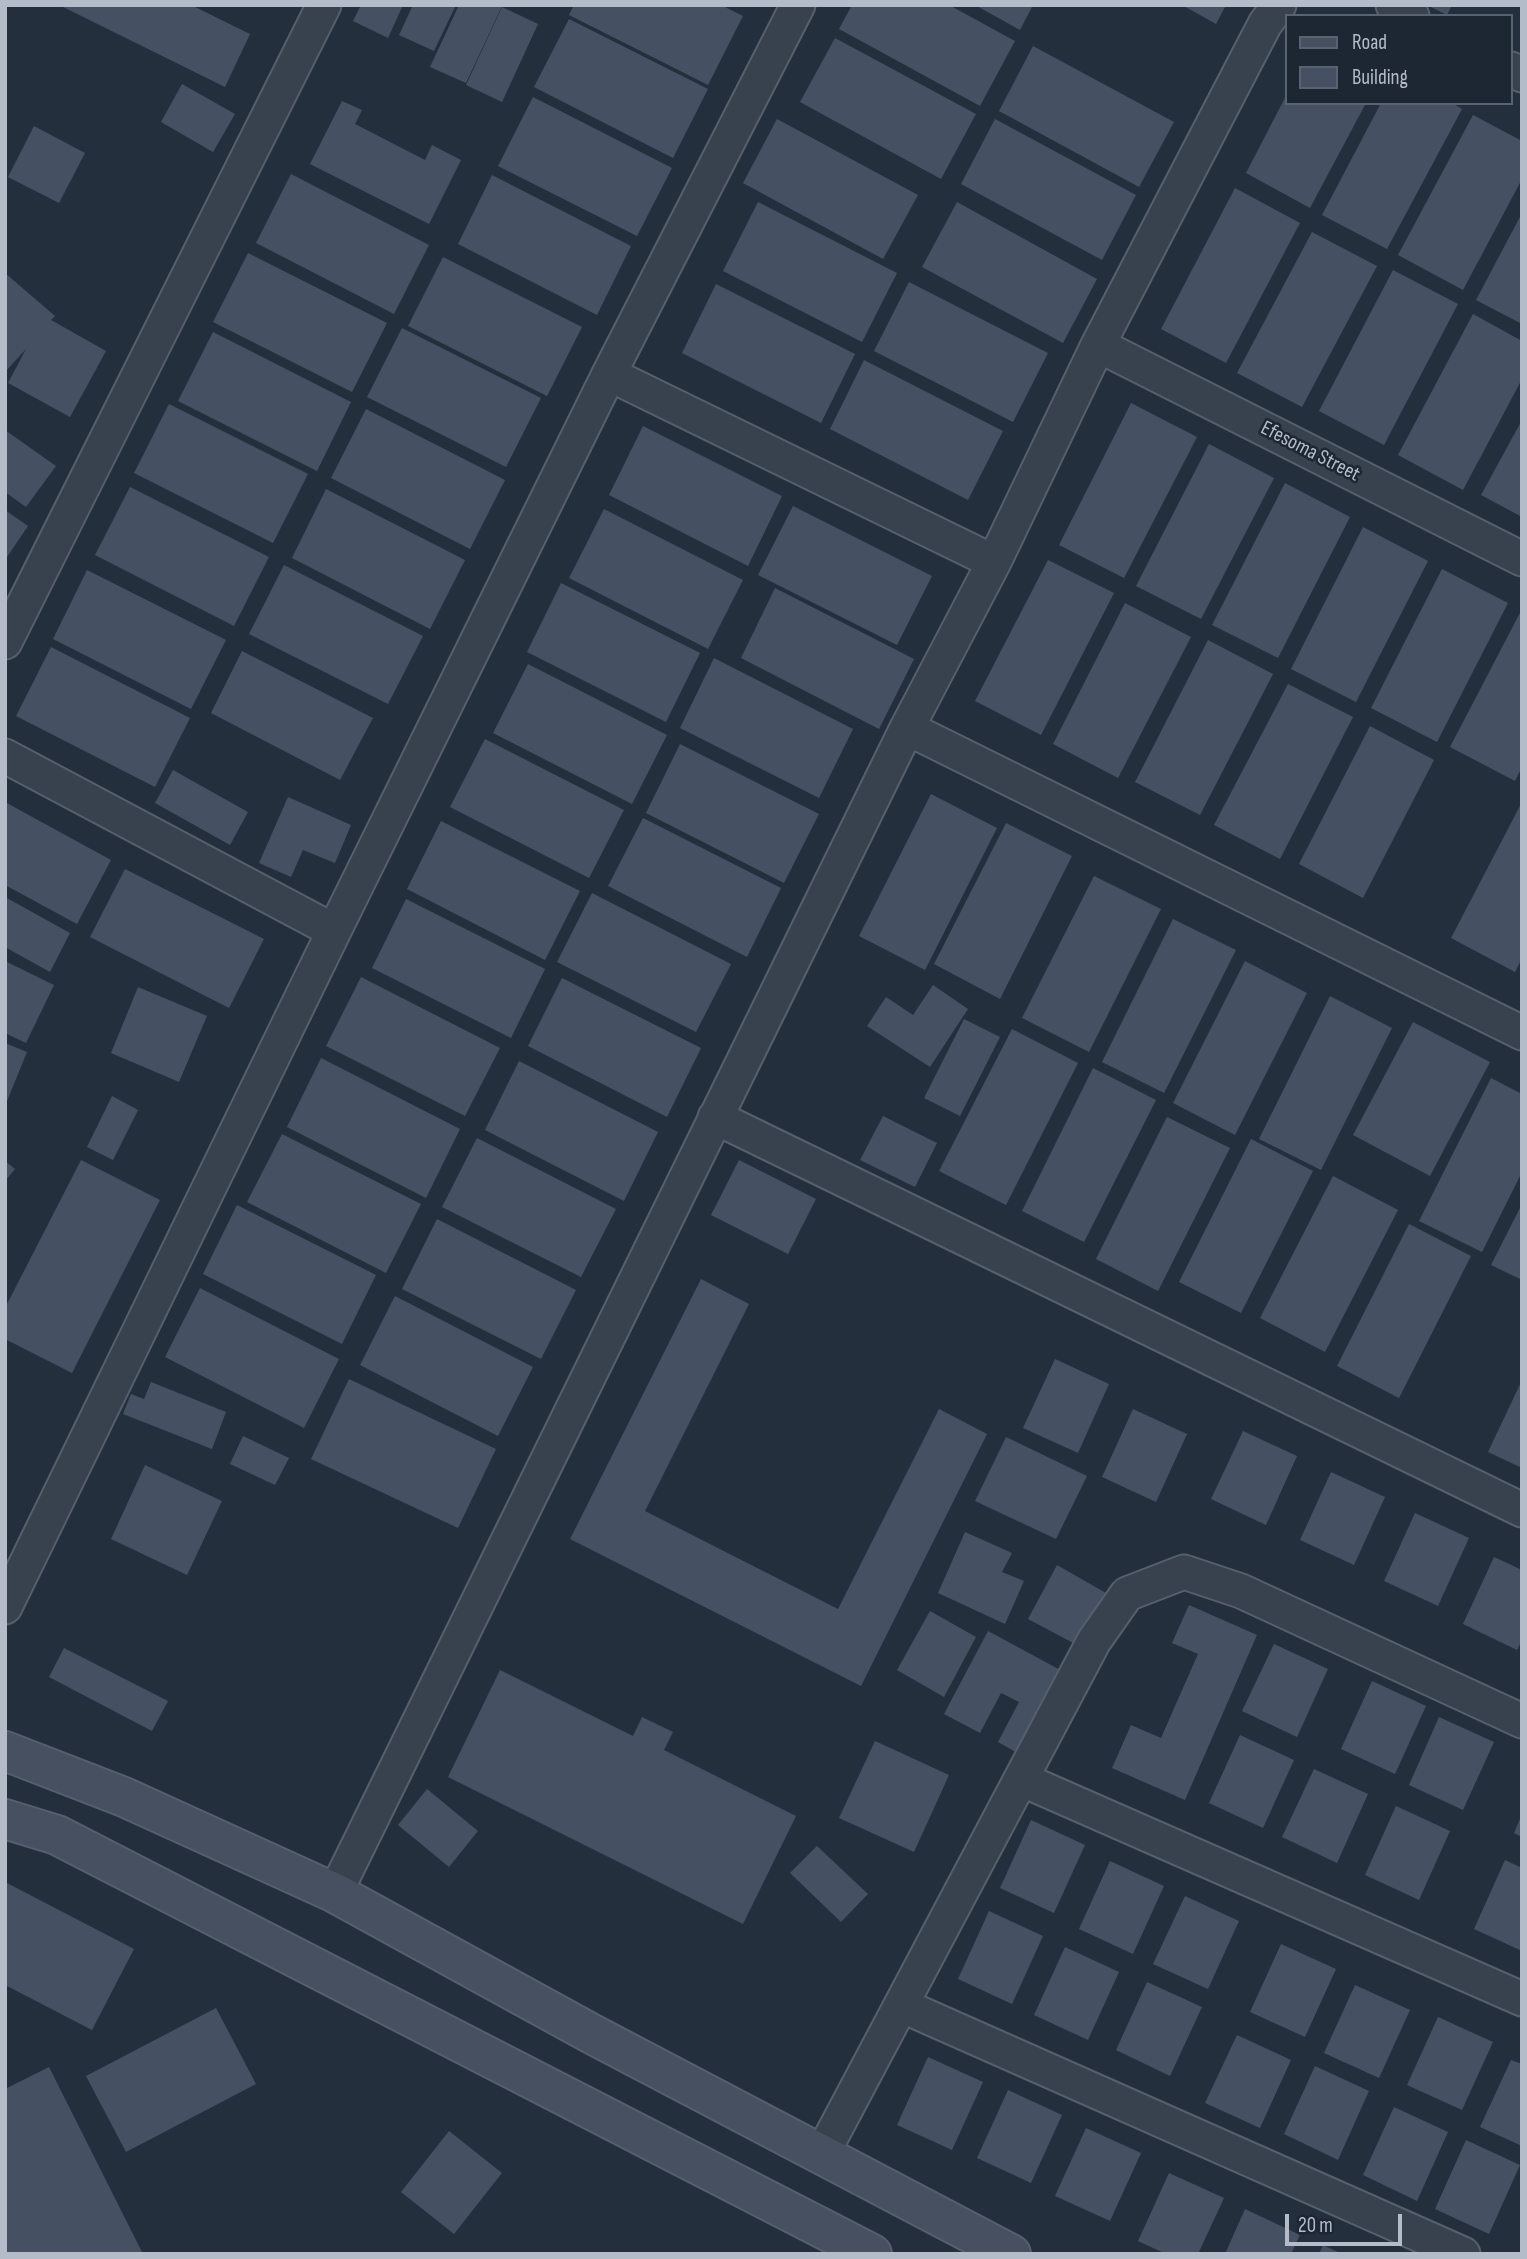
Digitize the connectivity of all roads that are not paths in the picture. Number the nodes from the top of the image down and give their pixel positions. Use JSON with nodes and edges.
{"nodes":[{"id":1,"x":324,"y":5,"type":"edge"},
{"id":2,"x":799,"y":5,"type":"edge"},
{"id":3,"x":1279,"y":5,"type":"edge"},
{"id":4,"x":1393,"y":5,"type":"edge"},
{"id":5,"x":1409,"y":14,"type":"edge"},
{"id":6,"x":1098,"y":345,"type":"junction"},
{"id":7,"x":609,"y":374,"type":"junction"},
{"id":8,"x":1522,"y":559,"type":"edge"},
{"id":9,"x":994,"y":562,"type":"junction"},
{"id":10,"x":5,"y":642,"type":"edge"},
{"id":11,"x":907,"y":728,"type":"junction"},
{"id":12,"x":5,"y":756,"type":"edge"},
{"id":13,"x":334,"y":931,"type":"junction"},
{"id":14,"x":1522,"y":1033,"type":"edge"},
{"id":15,"x":715,"y":1117,"type":"junction"},
{"id":16,"x":1522,"y":1510,"type":"edge"},
{"id":17,"x":5,"y":1607,"type":"edge"},
{"id":18,"x":1522,"y":1721,"type":"edge"},
{"id":19,"x":5,"y":1751,"type":"edge"},
{"id":20,"x":1021,"y":1779,"type":"junction"},
{"id":21,"x":5,"y":1819,"type":"edge"},
{"id":22,"x":335,"y":1893,"type":"junction"},
{"id":23,"x":1522,"y":1999,"type":"edge"},
{"id":24,"x":901,"y":2005,"type":"junction"},
{"id":25,"x":821,"y":2154,"type":"junction"},
{"id":26,"x":872,"y":2254,"type":"edge"},
{"id":27,"x":1011,"y":2254,"type":"edge"},
{"id":28,"x":1463,"y":2254,"type":"edge"}],
"edges":[{"from":1,"to":10,"type":"street"},
{"from":2,"to":7,"type":"street"},
{"from":3,"to":6,"type":"street"},
{"from":4,"to":5,"type":"street"},
{"from":6,"to":8,"type":"street","name":"Efesoma Street"},
{"from":6,"to":9,"type":"street"},
{"from":7,"to":9,"type":"street"},
{"from":7,"to":13,"type":"street"},
{"from":9,"to":11,"type":"street"},
{"from":11,"to":14,"type":"street"},
{"from":11,"to":15,"type":"street"},
{"from":12,"to":13,"type":"street"},
{"from":13,"to":17,"type":"street"},
{"from":15,"to":16,"type":"street"},
{"from":15,"to":22,"type":"street"},
{"from":18,"to":20,"type":"street"},
{"from":19,"to":22,"type":"main road"},
{"from":20,"to":23,"type":"street"},
{"from":20,"to":24,"type":"street"},
{"from":21,"to":26,"type":"main road"},
{"from":22,"to":25,"type":"main road"},
{"from":24,"to":25,"type":"street"},
{"from":24,"to":28,"type":"street"},
{"from":25,"to":27,"type":"main road"}]}
